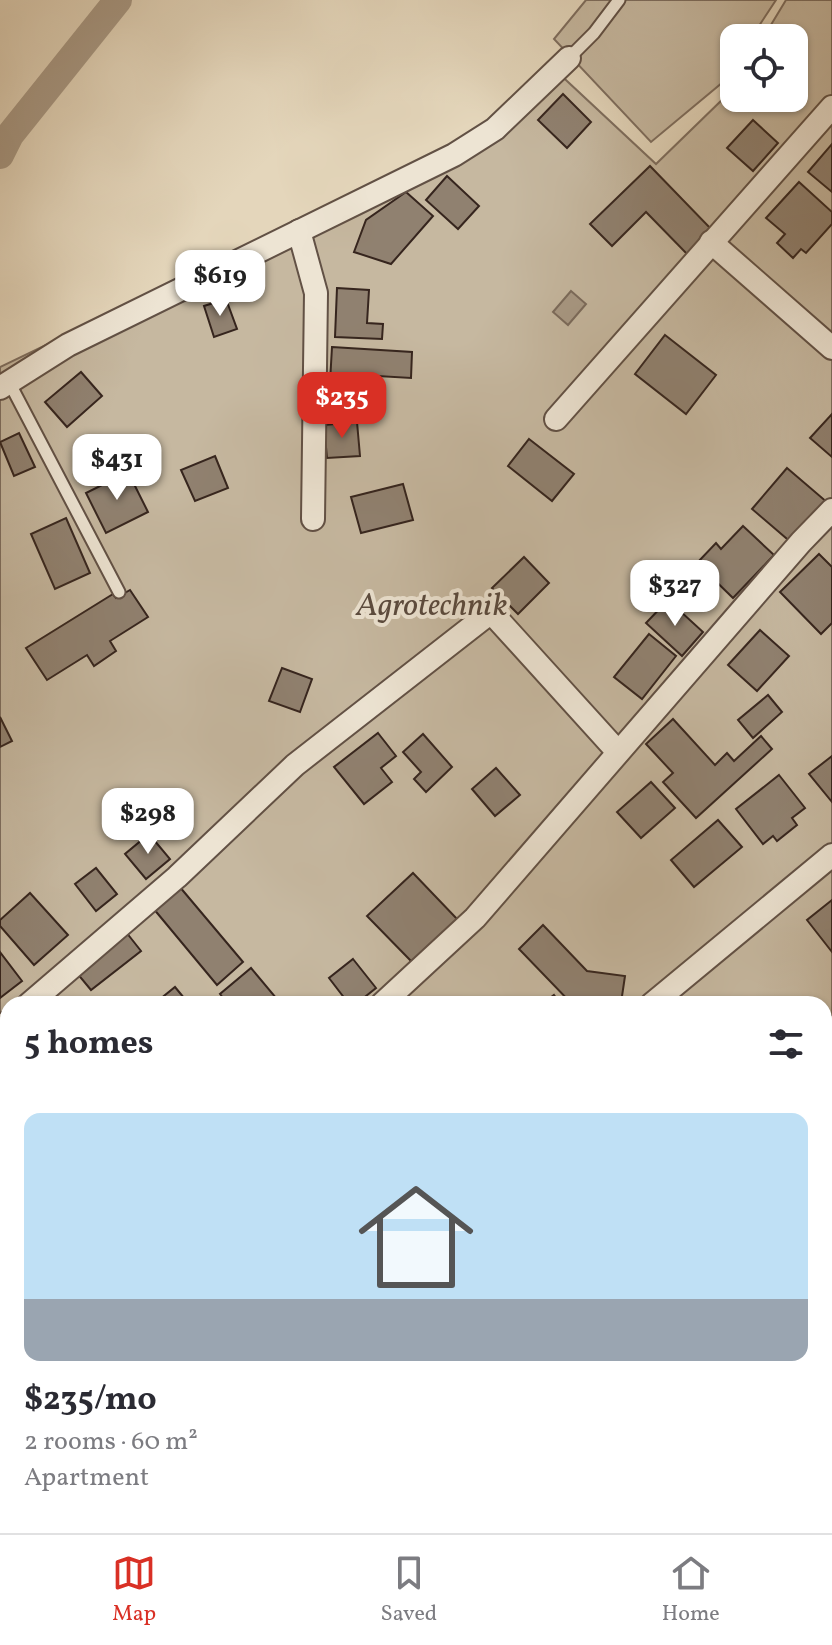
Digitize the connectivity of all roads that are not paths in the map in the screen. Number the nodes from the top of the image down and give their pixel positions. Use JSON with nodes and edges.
{"nodes":[{"id":1,"x":619,"y":0,"type":"edge"},
{"id":2,"x":569,"y":58,"type":"joint"},
{"id":3,"x":832,"y":107,"type":"edge"},
{"id":4,"x":299,"y":231,"type":"junction"},
{"id":5,"x":711,"y":242,"type":"junction"},
{"id":6,"x":832,"y":348,"type":"edge"},
{"id":7,"x":4,"y":385,"type":"edge"},
{"id":8,"x":556,"y":419,"type":"dead end"},
{"id":9,"x":832,"y":510,"type":"edge"},
{"id":10,"x":313,"y":519,"type":"dead end"},
{"id":11,"x":119,"y":592,"type":"dead end"},
{"id":12,"x":618,"y":752,"type":"junction"},
{"id":13,"x":832,"y":855,"type":"edge"},
{"id":14,"x":38,"y":996,"type":"edge"},
{"id":15,"x":391,"y":996,"type":"edge"},
{"id":16,"x":662,"y":996,"type":"edge"}],
"edges":[{"from":1,"to":2,"type":"lane"},
{"from":2,"to":4,"type":"street"},
{"from":3,"to":5,"type":"street"},
{"from":4,"to":7,"type":"street"},
{"from":4,"to":10,"type":"street"},
{"from":5,"to":6,"type":"street"},
{"from":5,"to":8,"type":"street"},
{"from":7,"to":11,"type":"lane"},
{"from":9,"to":12,"type":"street"},
{"from":12,"to":14,"type":"street"},
{"from":12,"to":15,"type":"street"},
{"from":13,"to":16,"type":"street"}]}
